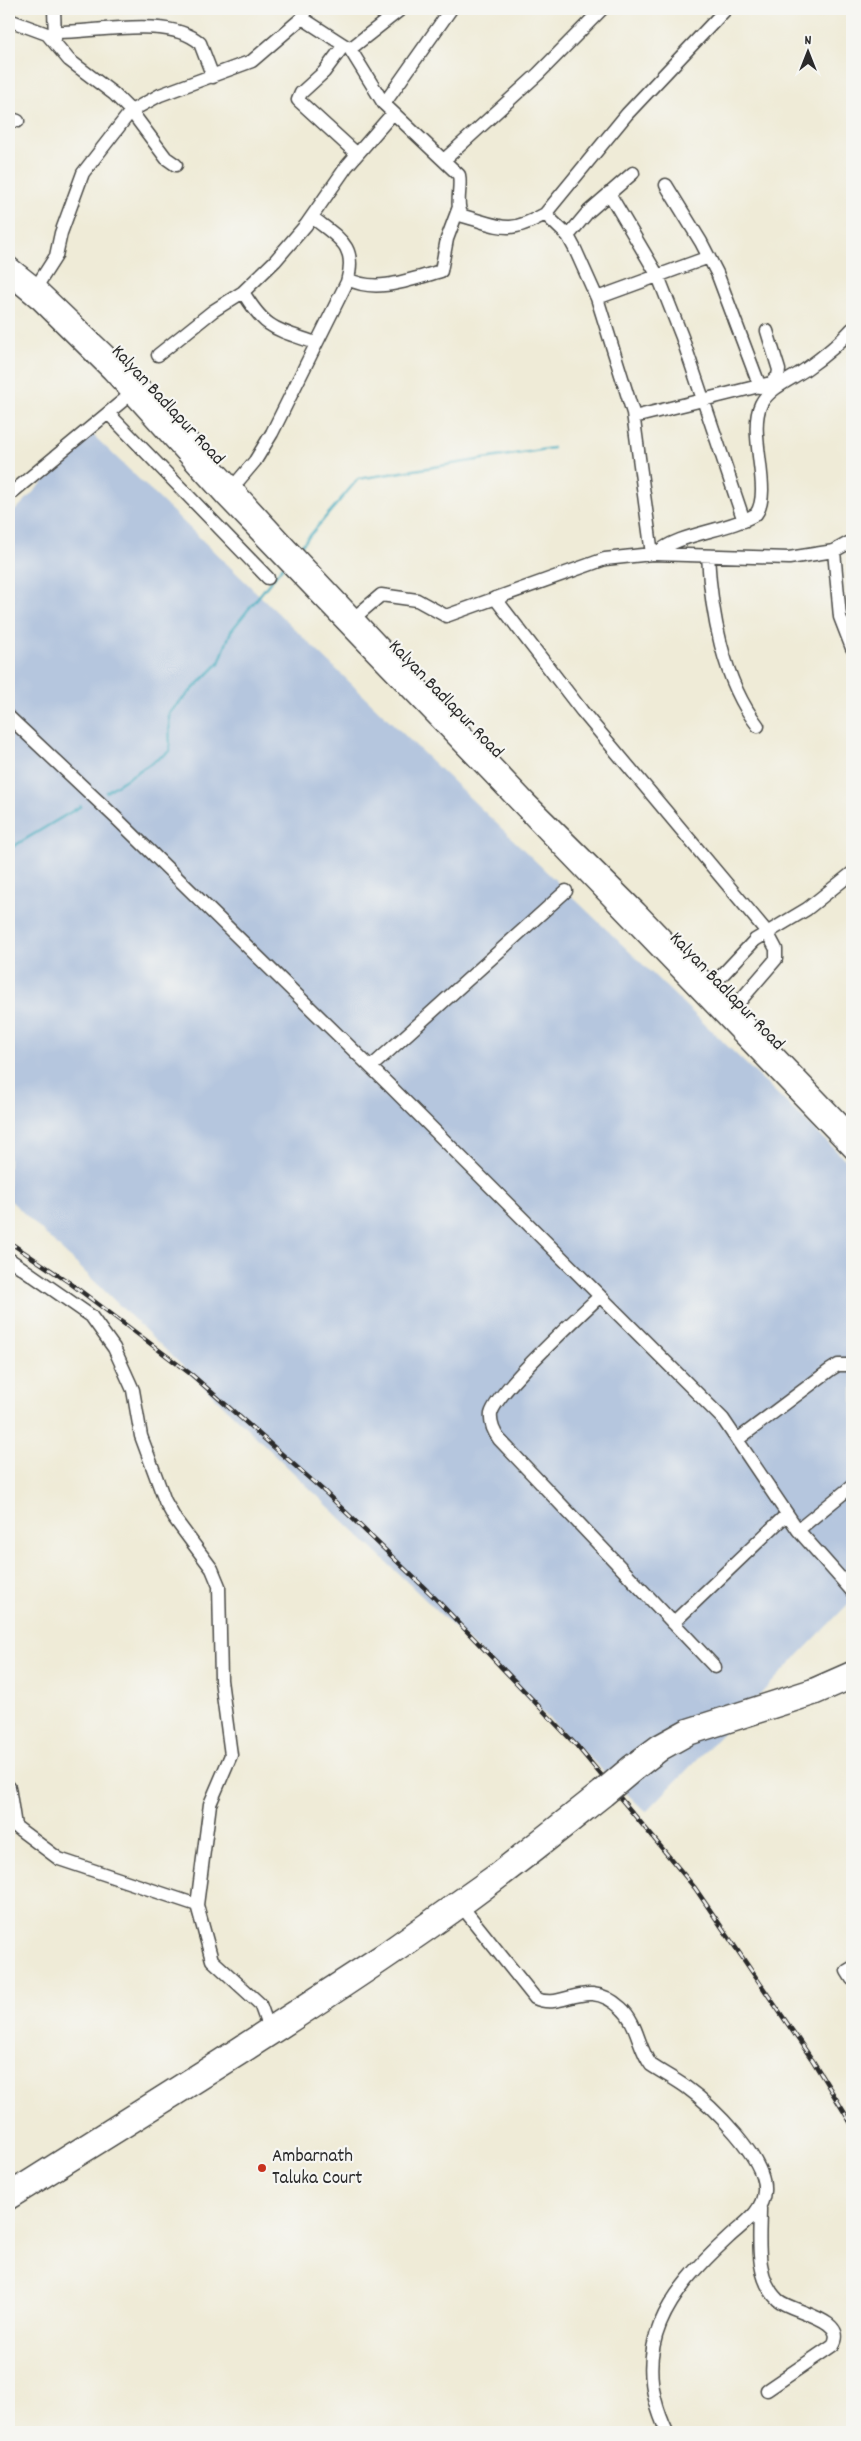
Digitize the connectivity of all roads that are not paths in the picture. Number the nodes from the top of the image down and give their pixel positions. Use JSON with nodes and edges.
{"nodes":[{"id":1,"x":54,"y":9,"type":"edge"},
{"id":2,"x":401,"y":9,"type":"edge"},
{"id":3,"x":451,"y":9,"type":"edge"},
{"id":4,"x":602,"y":9,"type":"edge"},
{"id":5,"x":726,"y":9,"type":"edge"},
{"id":6,"x":304,"y":13,"type":"edge"},
{"id":7,"x":9,"y":20,"type":"edge"},
{"id":8,"x":55,"y":38,"type":"junction"},
{"id":9,"x":347,"y":47,"type":"junction"},
{"id":10,"x":213,"y":77,"type":"junction"},
{"id":11,"x":388,"y":108,"type":"junction"},
{"id":12,"x":131,"y":112,"type":"junction"},
{"id":13,"x":357,"y":154,"type":"junction"},
{"id":14,"x":444,"y":160,"type":"junction"},
{"id":15,"x":176,"y":165,"type":"dead end"},
{"id":16,"x":633,"y":173,"type":"dead end"},
{"id":17,"x":666,"y":185,"type":"dead end"},
{"id":18,"x":609,"y":193,"type":"junction"},
{"id":19,"x":459,"y":207,"type":"junction"},
{"id":20,"x":545,"y":214,"type":"junction"},
{"id":21,"x":312,"y":217,"type":"junction"},
{"id":22,"x":568,"y":236,"type":"junction"},
{"id":23,"x":709,"y":257,"type":"junction"},
{"id":24,"x":9,"y":264,"type":"edge"},
{"id":25,"x":658,"y":276,"type":"junction"},
{"id":26,"x":9,"y":277,"type":"edge"},
{"id":27,"x":348,"y":279,"type":"junction"},
{"id":28,"x":34,"y":290,"type":"junction"},
{"id":29,"x":243,"y":292,"type":"junction"},
{"id":30,"x":597,"y":298,"type":"junction"},
{"id":31,"x":852,"y":329,"type":"edge"},
{"id":32,"x":767,"y":331,"type":"dead end"},
{"id":33,"x":316,"y":343,"type":"junction"},
{"id":34,"x":158,"y":355,"type":"dead end"},
{"id":35,"x":760,"y":387,"type":"junction"},
{"id":36,"x":136,"y":390,"type":"junction"},
{"id":37,"x":702,"y":399,"type":"junction"},
{"id":38,"x":108,"y":414,"type":"junction"},
{"id":39,"x":634,"y":417,"type":"junction"},
{"id":40,"x":229,"y":493,"type":"junction"},
{"id":41,"x":9,"y":495,"type":"edge"},
{"id":42,"x":744,"y":520,"type":"junction"},
{"id":43,"x":852,"y":541,"type":"edge"},
{"id":44,"x":834,"y":551,"type":"junction"},
{"id":45,"x":654,"y":554,"type":"junction"},
{"id":46,"x":708,"y":556,"type":"junction"},
{"id":47,"x":268,"y":578,"type":"dead end"},
{"id":48,"x":495,"y":598,"type":"junction"},
{"id":49,"x":351,"y":620,"type":"junction"},
{"id":50,"x":852,"y":648,"type":"edge"},
{"id":51,"x":9,"y":717,"type":"edge"},
{"id":52,"x":758,"y":726,"type":"dead end"},
{"id":53,"x":852,"y":873,"type":"edge"},
{"id":54,"x":566,"y":891,"type":"dead end"},
{"id":55,"x":767,"y":932,"type":"junction"},
{"id":56,"x":656,"y":938,"type":"junction"},
{"id":57,"x":711,"y":987,"type":"junction"},
{"id":58,"x":728,"y":1014,"type":"junction"},
{"id":59,"x":371,"y":1067,"type":"junction"},
{"id":60,"x":852,"y":1133,"type":"edge"},
{"id":61,"x":852,"y":1151,"type":"edge"},
{"id":62,"x":9,"y":1259,"type":"edge"},
{"id":63,"x":600,"y":1296,"type":"junction"},
{"id":64,"x":852,"y":1365,"type":"edge"},
{"id":65,"x":737,"y":1440,"type":"junction"},
{"id":66,"x":852,"y":1486,"type":"edge"},
{"id":67,"x":787,"y":1514,"type":"junction"},
{"id":68,"x":798,"y":1530,"type":"junction"},
{"id":69,"x":852,"y":1591,"type":"edge"},
{"id":70,"x":674,"y":1623,"type":"junction"},
{"id":71,"x":716,"y":1667,"type":"dead end"},
{"id":72,"x":852,"y":1669,"type":"edge"},
{"id":73,"x":852,"y":1681,"type":"edge"},
{"id":74,"x":634,"y":1768,"type":"junction"},
{"id":75,"x":9,"y":1787,"type":"edge"},
{"id":76,"x":603,"y":1793,"type":"junction"},
{"id":77,"x":197,"y":1905,"type":"junction"},
{"id":78,"x":463,"y":1908,"type":"junction"},
{"id":79,"x":852,"y":1968,"type":"edge"},
{"id":80,"x":852,"y":1978,"type":"edge"},
{"id":81,"x":271,"y":2030,"type":"junction"},
{"id":82,"x":9,"y":2190,"type":"edge"},
{"id":83,"x":9,"y":2202,"type":"edge"},
{"id":84,"x":760,"y":2208,"type":"junction"},
{"id":85,"x":767,"y":2390,"type":"dead end"},
{"id":86,"x":667,"y":2432,"type":"edge"}],
"edges":[{"from":1,"to":8,"type":"street"},
{"from":2,"to":9,"type":"street"},
{"from":3,"to":11,"type":"street"},
{"from":4,"to":14,"type":"street"},
{"from":5,"to":20,"type":"street"},
{"from":6,"to":9,"type":"street"},
{"from":6,"to":10,"type":"street"},
{"from":7,"to":8,"type":"street"},
{"from":8,"to":10,"type":"street"},
{"from":8,"to":12,"type":"street"},
{"from":9,"to":11,"type":"street"},
{"from":9,"to":13,"type":"street"},
{"from":10,"to":12,"type":"street"},
{"from":11,"to":13,"type":"street"},
{"from":11,"to":14,"type":"street"},
{"from":12,"to":15,"type":"street"},
{"from":12,"to":28,"type":"street"},
{"from":13,"to":21,"type":"street"},
{"from":14,"to":19,"type":"street"},
{"from":16,"to":18,"type":"street"},
{"from":17,"to":23,"type":"street"},
{"from":18,"to":22,"type":"street"},
{"from":18,"to":25,"type":"street"},
{"from":19,"to":20,"type":"street"},
{"from":19,"to":27,"type":"street"},
{"from":20,"to":22,"type":"street"},
{"from":21,"to":27,"type":"street"},
{"from":21,"to":29,"type":"street"},
{"from":22,"to":30,"type":"street"},
{"from":23,"to":25,"type":"street"},
{"from":23,"to":35,"type":"street"},
{"from":24,"to":28,"type":"main road","name":"Kalyan Badlapur Road"},
{"from":25,"to":30,"type":"street"},
{"from":25,"to":37,"type":"street"},
{"from":26,"to":28,"type":"main road","name":"Kalyan Badlapur Road"},
{"from":27,"to":33,"type":"street"},
{"from":28,"to":36,"type":"main road","name":"Kalyan Badlapur Road"},
{"from":29,"to":33,"type":"street"},
{"from":29,"to":34,"type":"street"},
{"from":30,"to":39,"type":"street"},
{"from":31,"to":42,"type":"street"},
{"from":32,"to":35,"type":"street"},
{"from":33,"to":40,"type":"street"},
{"from":35,"to":37,"type":"street"},
{"from":36,"to":38,"type":"street"},
{"from":36,"to":40,"type":"main road","name":"Kalyan Badlapur Road"},
{"from":37,"to":39,"type":"street"},
{"from":37,"to":42,"type":"street"},
{"from":38,"to":41,"type":"street"},
{"from":38,"to":47,"type":"street"},
{"from":39,"to":45,"type":"street"},
{"from":40,"to":49,"type":"main road","name":"Kalyan Badlapur Road"},
{"from":42,"to":45,"type":"street"},
{"from":43,"to":44,"type":"street"},
{"from":44,"to":46,"type":"street"},
{"from":44,"to":50,"type":"street"},
{"from":45,"to":46,"type":"street"},
{"from":45,"to":48,"type":"street"},
{"from":46,"to":52,"type":"street"},
{"from":48,"to":49,"type":"street"},
{"from":48,"to":55,"type":"street"},
{"from":49,"to":56,"type":"main road","name":"Kalyan Badlapur Road"},
{"from":51,"to":59,"type":"street"},
{"from":53,"to":55,"type":"street"},
{"from":54,"to":59,"type":"street"},
{"from":55,"to":57,"type":"street"},
{"from":55,"to":58,"type":"street"},
{"from":56,"to":57,"type":"main road","name":"Kalyan Badlapur Road"},
{"from":56,"to":58,"type":"main road","name":"Kalyan Badlapur Road"},
{"from":57,"to":58,"type":"main road","name":"Kalyan Badlapur Road"},
{"from":58,"to":60,"type":"main road","name":"Kalyan Badlapur Road"},
{"from":58,"to":61,"type":"main road","name":"Kalyan Badlapur Road"},
{"from":59,"to":63,"type":"street"},
{"from":62,"to":77,"type":"street"},
{"from":63,"to":65,"type":"street"},
{"from":63,"to":70,"type":"street"},
{"from":64,"to":65,"type":"street"},
{"from":65,"to":67,"type":"street"},
{"from":66,"to":68,"type":"street"},
{"from":67,"to":68,"type":"street"},
{"from":67,"to":70,"type":"street"},
{"from":68,"to":69,"type":"street"},
{"from":70,"to":71,"type":"street"},
{"from":72,"to":74,"type":"main road"},
{"from":73,"to":74,"type":"main road"},
{"from":74,"to":76,"type":"main road","bridge":true},
{"from":75,"to":77,"type":"street"},
{"from":76,"to":78,"type":"main road"},
{"from":76,"to":81,"type":"main road"},
{"from":77,"to":81,"type":"street"},
{"from":78,"to":81,"type":"main road"},
{"from":78,"to":84,"type":"street"},
{"from":79,"to":80,"type":"street"},
{"from":81,"to":82,"type":"main road"},
{"from":81,"to":83,"type":"main road"},
{"from":84,"to":85,"type":"street"},
{"from":84,"to":86,"type":"street"}]}
